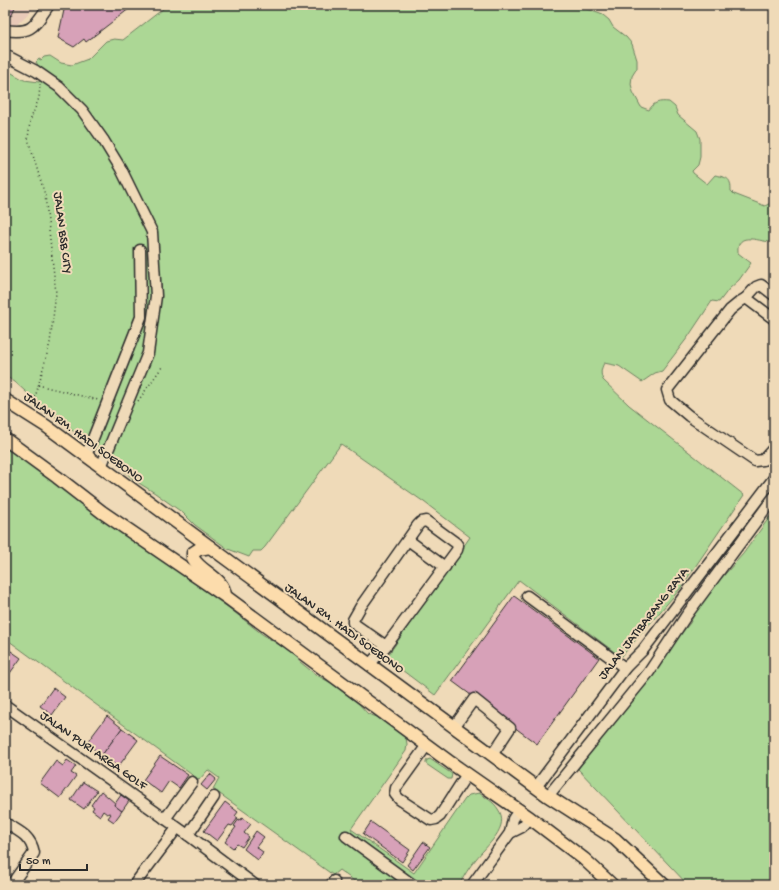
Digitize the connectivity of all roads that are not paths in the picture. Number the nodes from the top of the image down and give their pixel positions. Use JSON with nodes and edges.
{"nodes":[{"id":1,"x":50,"y":5,"type":"edge"},
{"id":2,"x":5,"y":30,"type":"edge"},
{"id":3,"x":5,"y":55,"type":"edge"},
{"id":4,"x":140,"y":250,"type":"dead end"},
{"id":5,"x":774,"y":295,"type":"edge"},
{"id":6,"x":156,"y":296,"type":"junction"},
{"id":7,"x":746,"y":298,"type":"junction"},
{"id":8,"x":141,"y":317,"type":"junction"},
{"id":9,"x":774,"y":319,"type":"edge"},
{"id":10,"x":5,"y":400,"type":"edge"},
{"id":11,"x":5,"y":440,"type":"edge"},
{"id":12,"x":774,"y":448,"type":"edge"},
{"id":13,"x":86,"y":456,"type":"junction"},
{"id":14,"x":101,"y":467,"type":"junction"},
{"id":15,"x":774,"y":478,"type":"edge"},
{"id":16,"x":774,"y":497,"type":"edge"},
{"id":17,"x":408,"y":540,"type":"junction"},
{"id":18,"x":210,"y":548,"type":"junction"},
{"id":19,"x":445,"y":567,"type":"junction"},
{"id":20,"x":225,"y":596,"type":"junction"},
{"id":21,"x":526,"y":596,"type":"dead end"},
{"id":22,"x":386,"y":646,"type":"junction"},
{"id":23,"x":642,"y":650,"type":"junction"},
{"id":24,"x":658,"y":658,"type":"junction"},
{"id":25,"x":369,"y":665,"type":"junction"},
{"id":26,"x":625,"y":668,"type":"junction"},
{"id":27,"x":5,"y":705,"type":"edge"},
{"id":28,"x":454,"y":727,"type":"junction"},
{"id":29,"x":427,"y":745,"type":"junction"},
{"id":30,"x":492,"y":755,"type":"junction"},
{"id":31,"x":467,"y":774,"type":"junction"},
{"id":32,"x":192,"y":782,"type":"dead end"},
{"id":33,"x":536,"y":787,"type":"junction"},
{"id":34,"x":214,"y":796,"type":"dead end"},
{"id":35,"x":548,"y":796,"type":"junction"},
{"id":36,"x":519,"y":810,"type":"junction"},
{"id":37,"x":530,"y":818,"type":"junction"},
{"id":38,"x":166,"y":819,"type":"junction"},
{"id":39,"x":5,"y":823,"type":"edge"},
{"id":40,"x":177,"y":828,"type":"junction"},
{"id":41,"x":510,"y":833,"type":"junction"},
{"id":42,"x":188,"y":835,"type":"junction"},
{"id":43,"x":346,"y":836,"type":"dead end"},
{"id":44,"x":11,"y":885,"type":"edge"},
{"id":45,"x":134,"y":885,"type":"edge"},
{"id":46,"x":255,"y":885,"type":"edge"},
{"id":47,"x":413,"y":885,"type":"edge"},
{"id":48,"x":472,"y":885,"type":"edge"},
{"id":49,"x":612,"y":885,"type":"edge"},
{"id":50,"x":664,"y":885,"type":"edge"}],
"edges":[{"from":1,"to":2,"type":"street"},
{"from":3,"to":6,"type":"street"},
{"from":4,"to":8,"type":"street"},
{"from":5,"to":7,"type":"street"},
{"from":6,"to":8,"type":"street"},
{"from":6,"to":14,"type":"street"},
{"from":7,"to":9,"type":"street"},
{"from":7,"to":12,"type":"street"},
{"from":8,"to":13,"type":"street"},
{"from":10,"to":13,"type":"main road","name":"JALAN RM. HADI SOEBONO"},
{"from":11,"to":20,"type":"main road"},
{"from":13,"to":14,"type":"main road","name":"JALAN RM. HADI SOEBONO"},
{"from":14,"to":18,"type":"main road","name":"JALAN RM. HADI SOEBONO"},
{"from":15,"to":23,"type":"street","name":"JALAN JATIBARANG RAYA"},
{"from":16,"to":24,"type":"street","name":"JALAN JATIBARANG RAYA"},
{"from":17,"to":19,"type":"street"},
{"from":17,"to":19,"type":"street"},
{"from":17,"to":22,"type":"street"},
{"from":18,"to":20,"type":"main road"},
{"from":18,"to":25,"type":"main road","name":"JALAN RM. HADI SOEBONO"},
{"from":19,"to":22,"type":"street"},
{"from":20,"to":29,"type":"main road"},
{"from":21,"to":26,"type":"street"},
{"from":22,"to":25,"type":"street"},
{"from":23,"to":24,"type":"street"},
{"from":23,"to":26,"type":"street","name":"JALAN JATIBARANG RAYA"},
{"from":24,"to":35,"type":"street","name":"JALAN JATIBARANG RAYA"},
{"from":25,"to":28,"type":"main road","name":"JALAN RM. HADI SOEBONO"},
{"from":26,"to":33,"type":"street","name":"JALAN JATIBARANG RAYA"},
{"from":27,"to":38,"type":"street","name":"JALAN PURI ARGA GOLF"},
{"from":28,"to":30,"type":"main road","name":"JALAN RM. HADI SOEBONO"},
{"from":28,"to":30,"type":"street"},
{"from":29,"to":31,"type":"main road"},
{"from":29,"to":31,"type":"street"},
{"from":30,"to":33,"type":"main road","name":"JALAN RM. HADI SOEBONO"},
{"from":31,"to":36,"type":"main road"},
{"from":32,"to":38,"type":"street"},
{"from":33,"to":35,"type":"main road","name":"JALAN RM. HADI SOEBONO"},
{"from":34,"to":42,"type":"street"},
{"from":35,"to":50,"type":"main road","name":"JALAN RM. HADI SOEBONO"},
{"from":36,"to":37,"type":"main road"},
{"from":36,"to":41,"type":"street"},
{"from":37,"to":41,"type":"street"},
{"from":37,"to":49,"type":"main road"},
{"from":38,"to":40,"type":"street","name":"JALAN PURI ARGA GOLF"},
{"from":39,"to":44,"type":"street"},
{"from":40,"to":42,"type":"street","name":"JALAN PURI ARGA GOLF"},
{"from":40,"to":45,"type":"street"},
{"from":41,"to":48,"type":"street"},
{"from":42,"to":46,"type":"street","name":"JALAN PURI ARGA GOLF"},
{"from":43,"to":47,"type":"street"}]}
